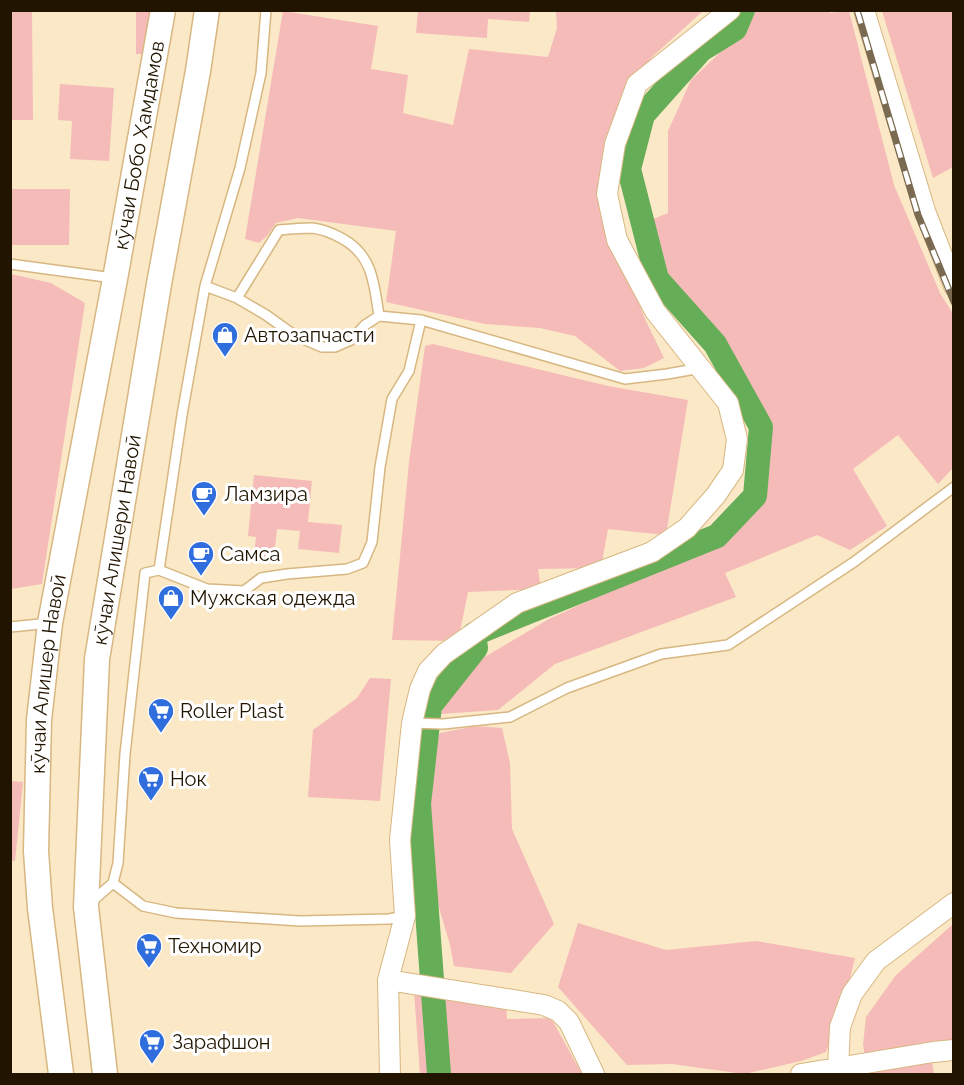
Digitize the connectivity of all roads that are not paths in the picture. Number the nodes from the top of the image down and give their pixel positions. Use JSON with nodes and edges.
{"nodes":[{"id":1,"x":163,"y":10,"type":"edge"},
{"id":2,"x":207,"y":10,"type":"edge"},
{"id":3,"x":266,"y":10,"type":"edge"},
{"id":4,"x":730,"y":10,"type":"edge"},
{"id":5,"x":864,"y":10,"type":"edge"},
{"id":6,"x":10,"y":264,"type":"edge"},
{"id":7,"x":115,"y":279,"type":"junction"},
{"id":8,"x":205,"y":286,"type":"junction"},
{"id":9,"x":954,"y":286,"type":"edge"},
{"id":10,"x":237,"y":298,"type":"junction"},
{"id":11,"x":379,"y":316,"type":"junction"},
{"id":12,"x":421,"y":320,"type":"junction"},
{"id":13,"x":701,"y":368,"type":"junction"},
{"id":14,"x":954,"y":487,"type":"edge"},
{"id":15,"x":159,"y":570,"type":"junction"},
{"id":16,"x":50,"y":623,"type":"junction"},
{"id":17,"x":10,"y":627,"type":"edge"},
{"id":18,"x":418,"y":723,"type":"junction"},
{"id":19,"x":113,"y":883,"type":"junction"},
{"id":20,"x":954,"y":903,"type":"edge"},
{"id":21,"x":86,"y":907,"type":"junction"},
{"id":22,"x":405,"y":916,"type":"junction"},
{"id":23,"x":388,"y":980,"type":"junction"},
{"id":24,"x":954,"y":1050,"type":"edge"},
{"id":25,"x":838,"y":1068,"type":"junction"},
{"id":26,"x":61,"y":1074,"type":"edge"},
{"id":27,"x":105,"y":1074,"type":"edge"},
{"id":28,"x":390,"y":1074,"type":"edge"},
{"id":29,"x":594,"y":1074,"type":"edge"},
{"id":30,"x":801,"y":1074,"type":"edge"}],
"edges":[{"from":1,"to":7,"type":"street","name":"кӯчаи Бобо Ҳамдамов"},
{"from":2,"to":21,"type":"street","name":"кӯчаи Алишери Навоӣ"},
{"from":3,"to":8,"type":"lane"},
{"from":4,"to":13,"type":"street"},
{"from":5,"to":9,"type":"street"},
{"from":6,"to":7,"type":"lane"},
{"from":7,"to":16,"type":"street","name":"кӯчаи Алишер Навоӣ"},
{"from":8,"to":10,"type":"lane"},
{"from":8,"to":15,"type":"lane"},
{"from":10,"to":11,"type":"lane"},
{"from":10,"to":11,"type":"lane"},
{"from":11,"to":12,"type":"lane"},
{"from":12,"to":13,"type":"lane"},
{"from":12,"to":15,"type":"lane"},
{"from":13,"to":18,"type":"street"},
{"from":14,"to":18,"type":"lane"},
{"from":15,"to":19,"type":"lane"},
{"from":16,"to":17,"type":"lane"},
{"from":16,"to":26,"type":"street","name":"кӯчаи Алишер Навоӣ"},
{"from":18,"to":22,"type":"street"},
{"from":19,"to":21,"type":"lane"},
{"from":19,"to":22,"type":"lane"},
{"from":20,"to":25,"type":"street"},
{"from":21,"to":27,"type":"street","name":"кӯчаи Алишери Навоӣ"},
{"from":22,"to":23,"type":"street"},
{"from":23,"to":28,"type":"street"},
{"from":23,"to":29,"type":"street"},
{"from":24,"to":25,"type":"street"},
{"from":25,"to":30,"type":"street"}]}
